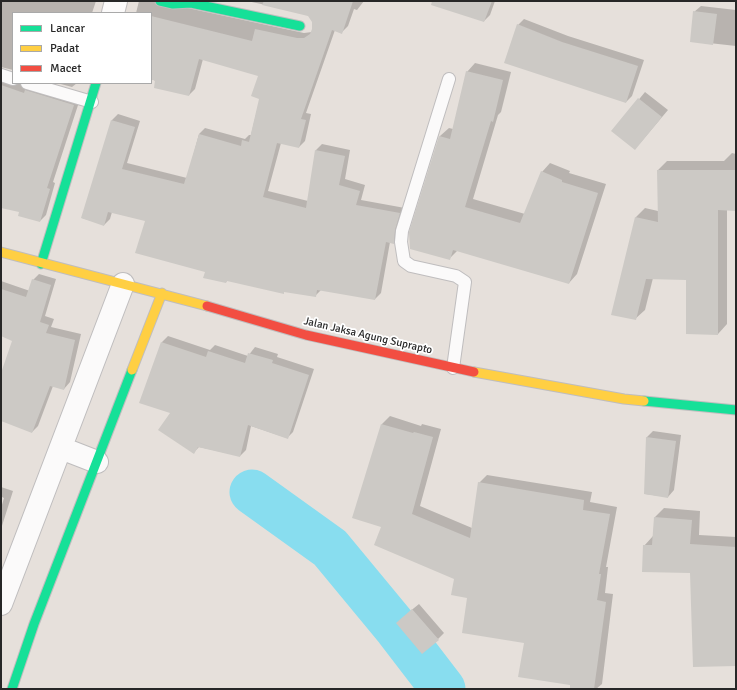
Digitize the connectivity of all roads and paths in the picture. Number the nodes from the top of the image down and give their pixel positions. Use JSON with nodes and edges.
{"nodes":[{"id":1,"x":116,"y":1,"type":"edge"},
{"id":2,"x":160,"y":1,"type":"edge"},
{"id":3,"x":113,"y":12,"type":"edge"},
{"id":4,"x":300,"y":26,"type":"dead end"},
{"id":5,"x":1,"y":75,"type":"edge"},
{"id":6,"x":12,"y":79,"type":"edge"},
{"id":7,"x":449,"y":79,"type":"dead end"},
{"id":8,"x":30,"y":84,"type":"edge"},
{"id":9,"x":96,"y":84,"type":"edge"},
{"id":10,"x":92,"y":102,"type":"junction"},
{"id":11,"x":1,"y":252,"type":"edge"},
{"id":12,"x":41,"y":264,"type":"junction"},
{"id":13,"x":123,"y":284,"type":"junction"},
{"id":14,"x":162,"y":293,"type":"junction"},
{"id":15,"x":453,"y":368,"type":"junction"},
{"id":16,"x":736,"y":410,"type":"edge"},
{"id":17,"x":61,"y":448,"type":"junction"},
{"id":18,"x":97,"y":462,"type":"junction"},
{"id":19,"x":1,"y":604,"type":"edge"},
{"id":20,"x":12,"y":689,"type":"edge"}],
"edges":[{"from":1,"to":3,"type":"street"},
{"from":2,"to":4,"type":"street"},
{"from":5,"to":6,"type":"lane"},
{"from":7,"to":15,"type":"lane"},
{"from":8,"to":10,"type":"lane"},
{"from":9,"to":10,"type":"street"},
{"from":10,"to":12,"type":"street"},
{"from":11,"to":12,"type":"street","name":"Jalan Jaksa Agung Suprapto"},
{"from":12,"to":13,"type":"street","name":"Jalan Jaksa Agung Suprapto"},
{"from":13,"to":14,"type":"street","name":"Jalan Jaksa Agung Suprapto"},
{"from":13,"to":17,"type":"street"},
{"from":14,"to":15,"type":"street","name":"Jalan Jaksa Agung Suprapto"},
{"from":14,"to":18,"type":"street"},
{"from":15,"to":16,"type":"street","name":"Jalan Jaksa Agung Suprapto"},
{"from":17,"to":18,"type":"street"},
{"from":17,"to":19,"type":"street"},
{"from":18,"to":20,"type":"street"}]}
